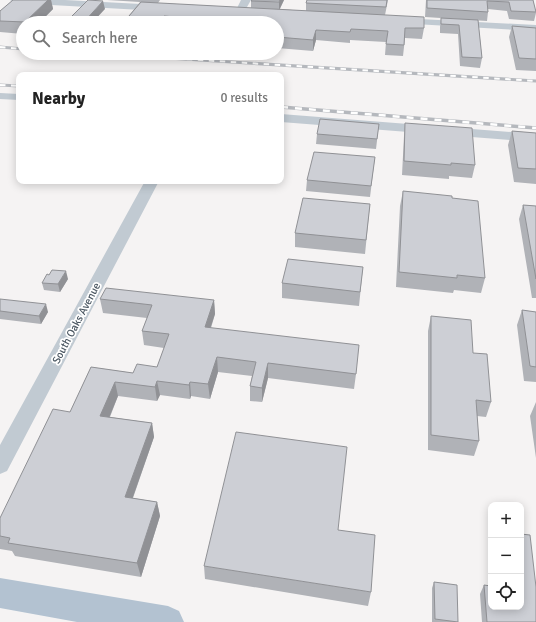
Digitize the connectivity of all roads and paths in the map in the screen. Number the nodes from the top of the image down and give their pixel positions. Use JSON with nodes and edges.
{"nodes":[{"id":1,"x":15,"y":0,"type":"edge"},
{"id":2,"x":246,"y":0,"type":"edge"},
{"id":3,"x":170,"y":9,"type":"edge"},
{"id":4,"x":252,"y":13,"type":"edge"},
{"id":5,"x":393,"y":21,"type":"edge"},
{"id":6,"x":536,"y":28,"type":"edge"},
{"id":7,"x":0,"y":96,"type":"edge"},
{"id":8,"x":16,"y":97,"type":"edge"},
{"id":9,"x":284,"y":118,"type":"edge"},
{"id":10,"x":536,"y":138,"type":"edge"},
{"id":11,"x":150,"y":184,"type":"edge"},
{"id":12,"x":0,"y":465,"type":"edge"},
{"id":13,"x":0,"y":593,"type":"edge"},
{"id":14,"x":168,"y":622,"type":"edge"}],
"edges":[{"from":1,"to":3,"type":"street"},
{"from":2,"to":4,"type":"street"},
{"from":5,"to":6,"type":"street"},
{"from":7,"to":8,"type":"street"},
{"from":9,"to":10,"type":"street"},
{"from":11,"to":12,"type":"street","name":"South Oaks Avenue"},
{"from":13,"to":14,"type":"main road"}]}
